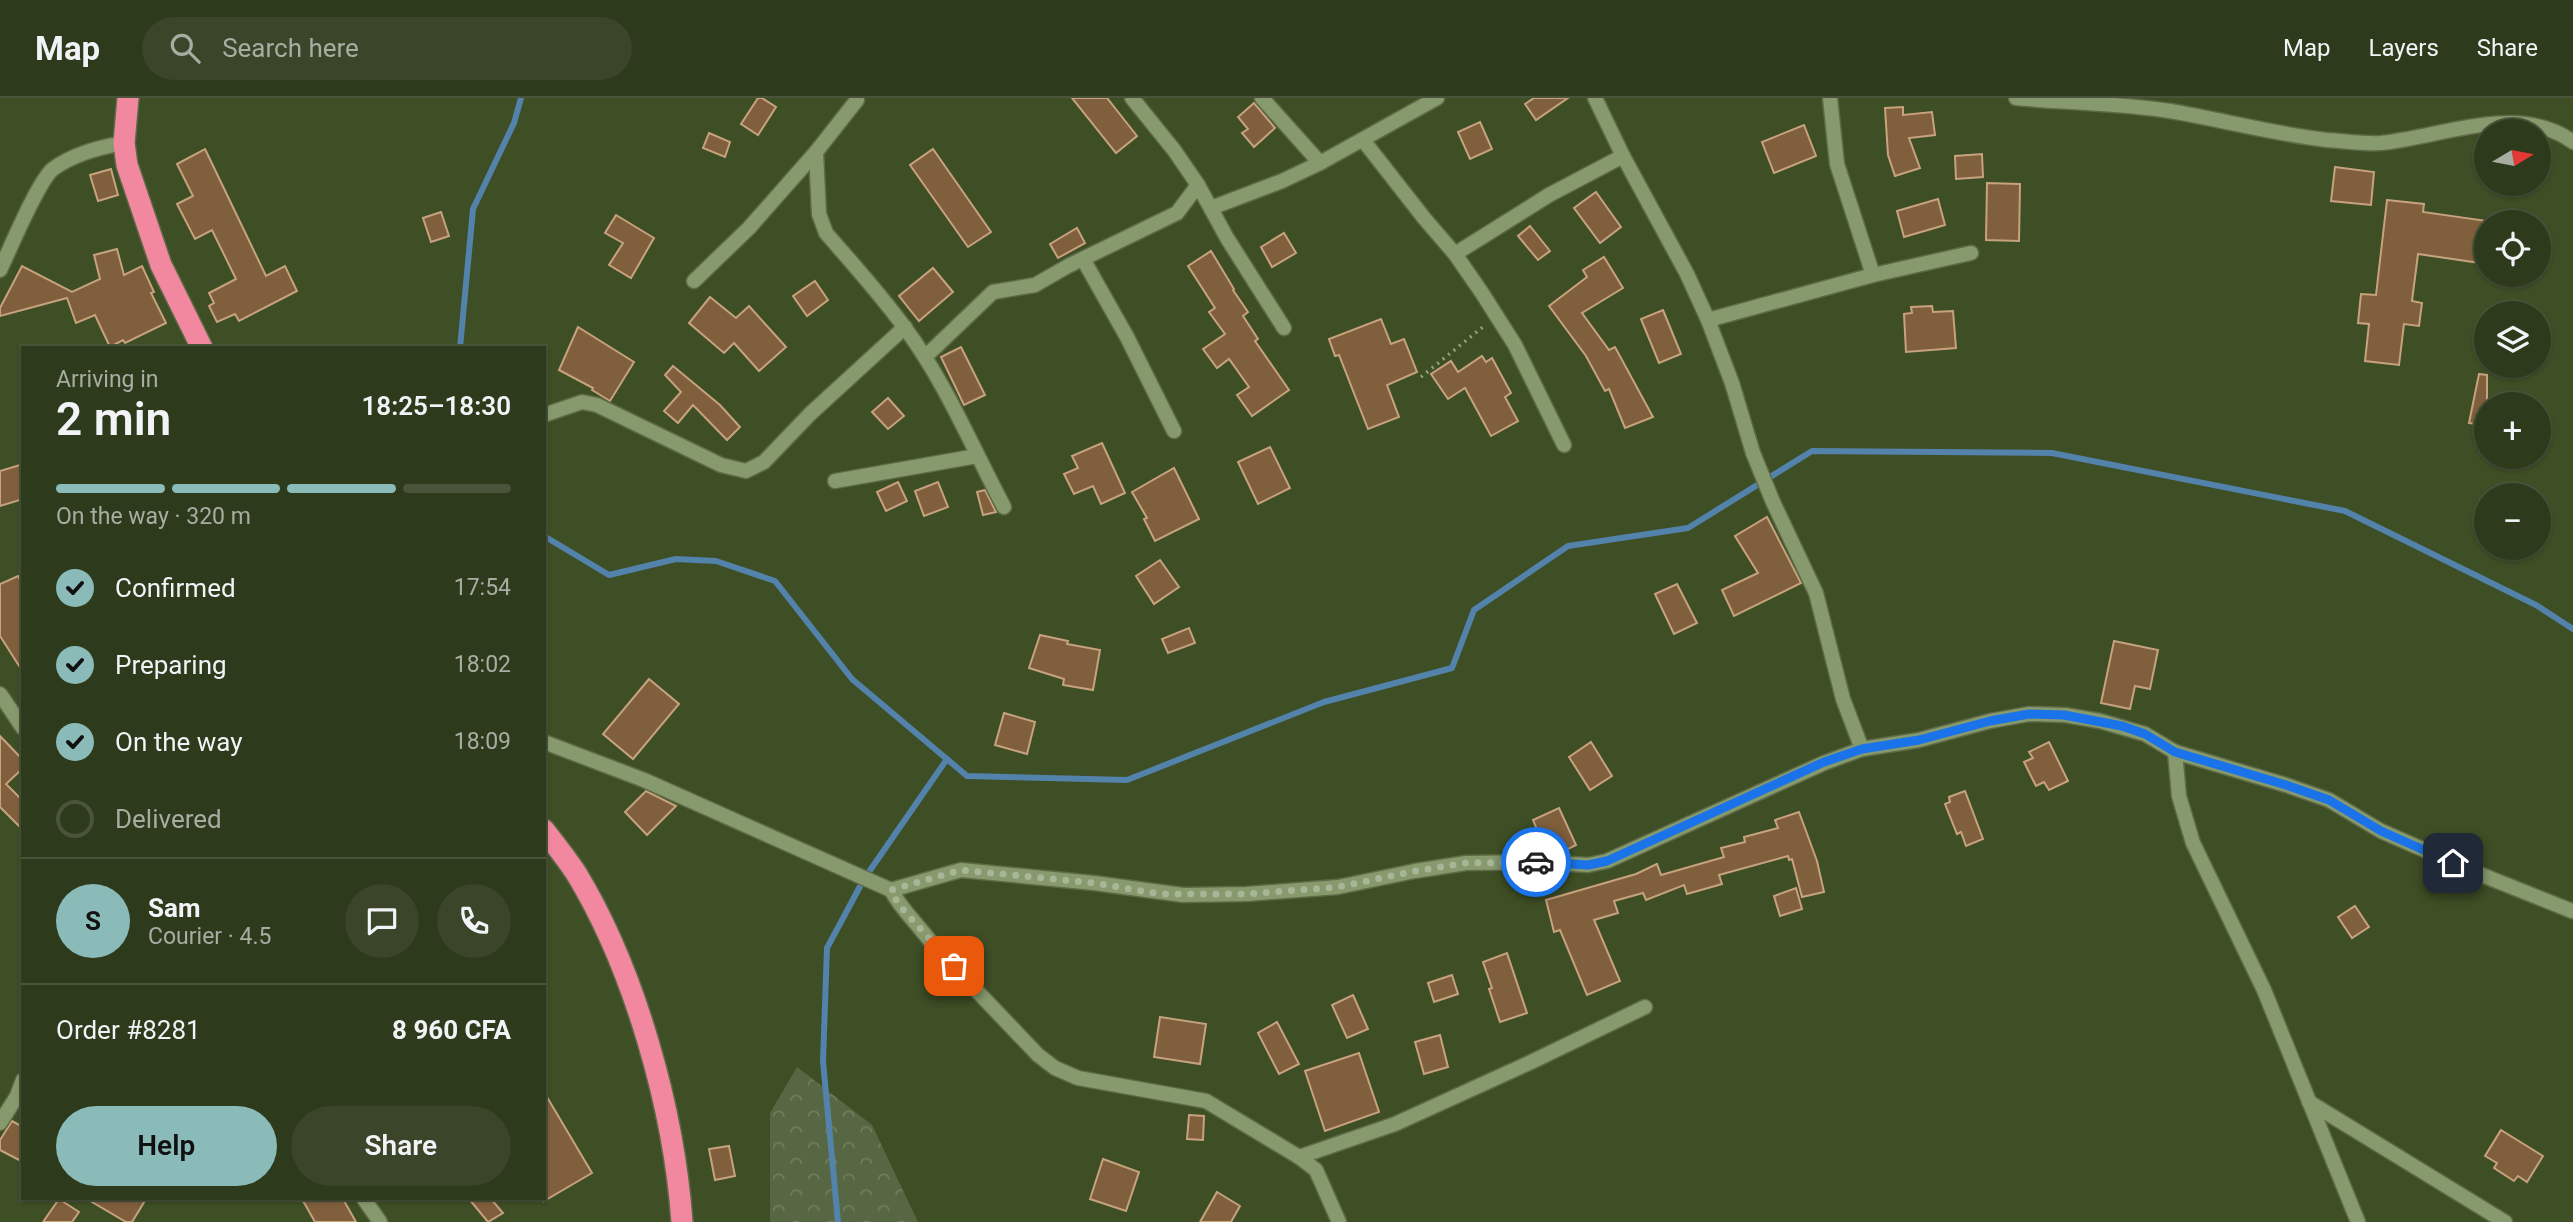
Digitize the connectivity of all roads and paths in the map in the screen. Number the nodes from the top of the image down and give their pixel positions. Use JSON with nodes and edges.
{"nodes":[{"id":1,"x":128,"y":98,"type":"edge"},
{"id":2,"x":1132,"y":98,"type":"edge"},
{"id":3,"x":1262,"y":98,"type":"edge"},
{"id":4,"x":1437,"y":98,"type":"edge"},
{"id":5,"x":1595,"y":98,"type":"edge"},
{"id":6,"x":1830,"y":98,"type":"edge"},
{"id":7,"x":2015,"y":98,"type":"edge"},
{"id":8,"x":856,"y":99,"type":"edge"},
{"id":9,"x":1363,"y":140,"type":"junction"},
{"id":10,"x":2573,"y":142,"type":"edge"},
{"id":11,"x":124,"y":143,"type":"junction"},
{"id":12,"x":816,"y":152,"type":"junction"},
{"id":13,"x":1623,"y":156,"type":"junction"},
{"id":14,"x":1320,"y":163,"type":"junction"},
{"id":15,"x":1198,"y":185,"type":"junction"},
{"id":16,"x":1212,"y":208,"type":"junction"},
{"id":17,"x":1971,"y":253,"type":"dead end"},
{"id":18,"x":1455,"y":254,"type":"junction"},
{"id":19,"x":1083,"y":259,"type":"junction"},
{"id":20,"x":0,"y":270,"type":"edge"},
{"id":21,"x":1873,"y":275,"type":"junction"},
{"id":22,"x":694,"y":281,"type":"dead end"},
{"id":23,"x":1497,"y":316,"type":"junction"},
{"id":24,"x":1708,"y":320,"type":"junction"},
{"id":25,"x":905,"y":327,"type":"junction"},
{"id":26,"x":1284,"y":328,"type":"dead end"},
{"id":27,"x":201,"y":346,"type":"edge"},
{"id":28,"x":925,"y":357,"type":"junction"},
{"id":29,"x":1421,"y":377,"type":"dead end"},
{"id":30,"x":546,"y":414,"type":"edge"},
{"id":31,"x":1174,"y":431,"type":"dead end"},
{"id":32,"x":1564,"y":445,"type":"dead end"},
{"id":33,"x":977,"y":456,"type":"junction"},
{"id":34,"x":835,"y":481,"type":"dead end"},
{"id":35,"x":1004,"y":507,"type":"dead end"},
{"id":36,"x":0,"y":694,"type":"edge"},
{"id":37,"x":21,"y":725,"type":"edge"},
{"id":38,"x":546,"y":743,"type":"edge"},
{"id":39,"x":1862,"y":749,"type":"junction"},
{"id":40,"x":2175,"y":752,"type":"junction"},
{"id":41,"x":546,"y":833,"type":"edge"},
{"id":42,"x":891,"y":890,"type":"junction"},
{"id":43,"x":2572,"y":911,"type":"edge"},
{"id":44,"x":1645,"y":1007,"type":"dead end"},
{"id":45,"x":21,"y":1085,"type":"edge"},
{"id":46,"x":2309,"y":1102,"type":"junction"},
{"id":47,"x":0,"y":1123,"type":"edge"},
{"id":48,"x":1299,"y":1157,"type":"junction"},
{"id":49,"x":365,"y":1200,"type":"edge"},
{"id":50,"x":380,"y":1222,"type":"edge"},
{"id":51,"x":682,"y":1222,"type":"edge"},
{"id":52,"x":1339,"y":1222,"type":"edge"},
{"id":53,"x":2358,"y":1222,"type":"edge"},
{"id":54,"x":2505,"y":1222,"type":"edge"}],
"edges":[{"from":1,"to":11,"type":"highway"},
{"from":2,"to":15,"type":"street"},
{"from":3,"to":14,"type":"street"},
{"from":4,"to":9,"type":"street"},
{"from":5,"to":13,"type":"street"},
{"from":6,"to":21,"type":"street"},
{"from":7,"to":10,"type":"street"},
{"from":8,"to":12,"type":"street"},
{"from":9,"to":14,"type":"street"},
{"from":9,"to":18,"type":"street"},
{"from":11,"to":20,"type":"street"},
{"from":11,"to":27,"type":"highway"},
{"from":12,"to":22,"type":"street"},
{"from":12,"to":25,"type":"street"},
{"from":13,"to":18,"type":"street"},
{"from":13,"to":24,"type":"street"},
{"from":14,"to":16,"type":"street"},
{"from":15,"to":16,"type":"street"},
{"from":15,"to":19,"type":"street"},
{"from":16,"to":26,"type":"street"},
{"from":17,"to":21,"type":"street"},
{"from":18,"to":23,"type":"street"},
{"from":19,"to":28,"type":"street"},
{"from":19,"to":31,"type":"street"},
{"from":21,"to":24,"type":"street"},
{"from":23,"to":29,"type":"path"},
{"from":23,"to":32,"type":"street"},
{"from":24,"to":39,"type":"street"},
{"from":25,"to":28,"type":"street"},
{"from":25,"to":30,"type":"street"},
{"from":28,"to":33,"type":"street"},
{"from":33,"to":34,"type":"street"},
{"from":33,"to":35,"type":"street"},
{"from":36,"to":37,"type":"street"},
{"from":38,"to":42,"type":"street"},
{"from":39,"to":40,"type":"street"},
{"from":39,"to":42,"type":"street"},
{"from":40,"to":43,"type":"street"},
{"from":40,"to":46,"type":"street"},
{"from":41,"to":51,"type":"highway"},
{"from":42,"to":48,"type":"street"},
{"from":44,"to":48,"type":"street"},
{"from":45,"to":47,"type":"street"},
{"from":46,"to":53,"type":"street"},
{"from":46,"to":54,"type":"street"},
{"from":48,"to":52,"type":"street"},
{"from":49,"to":50,"type":"street"}]}
